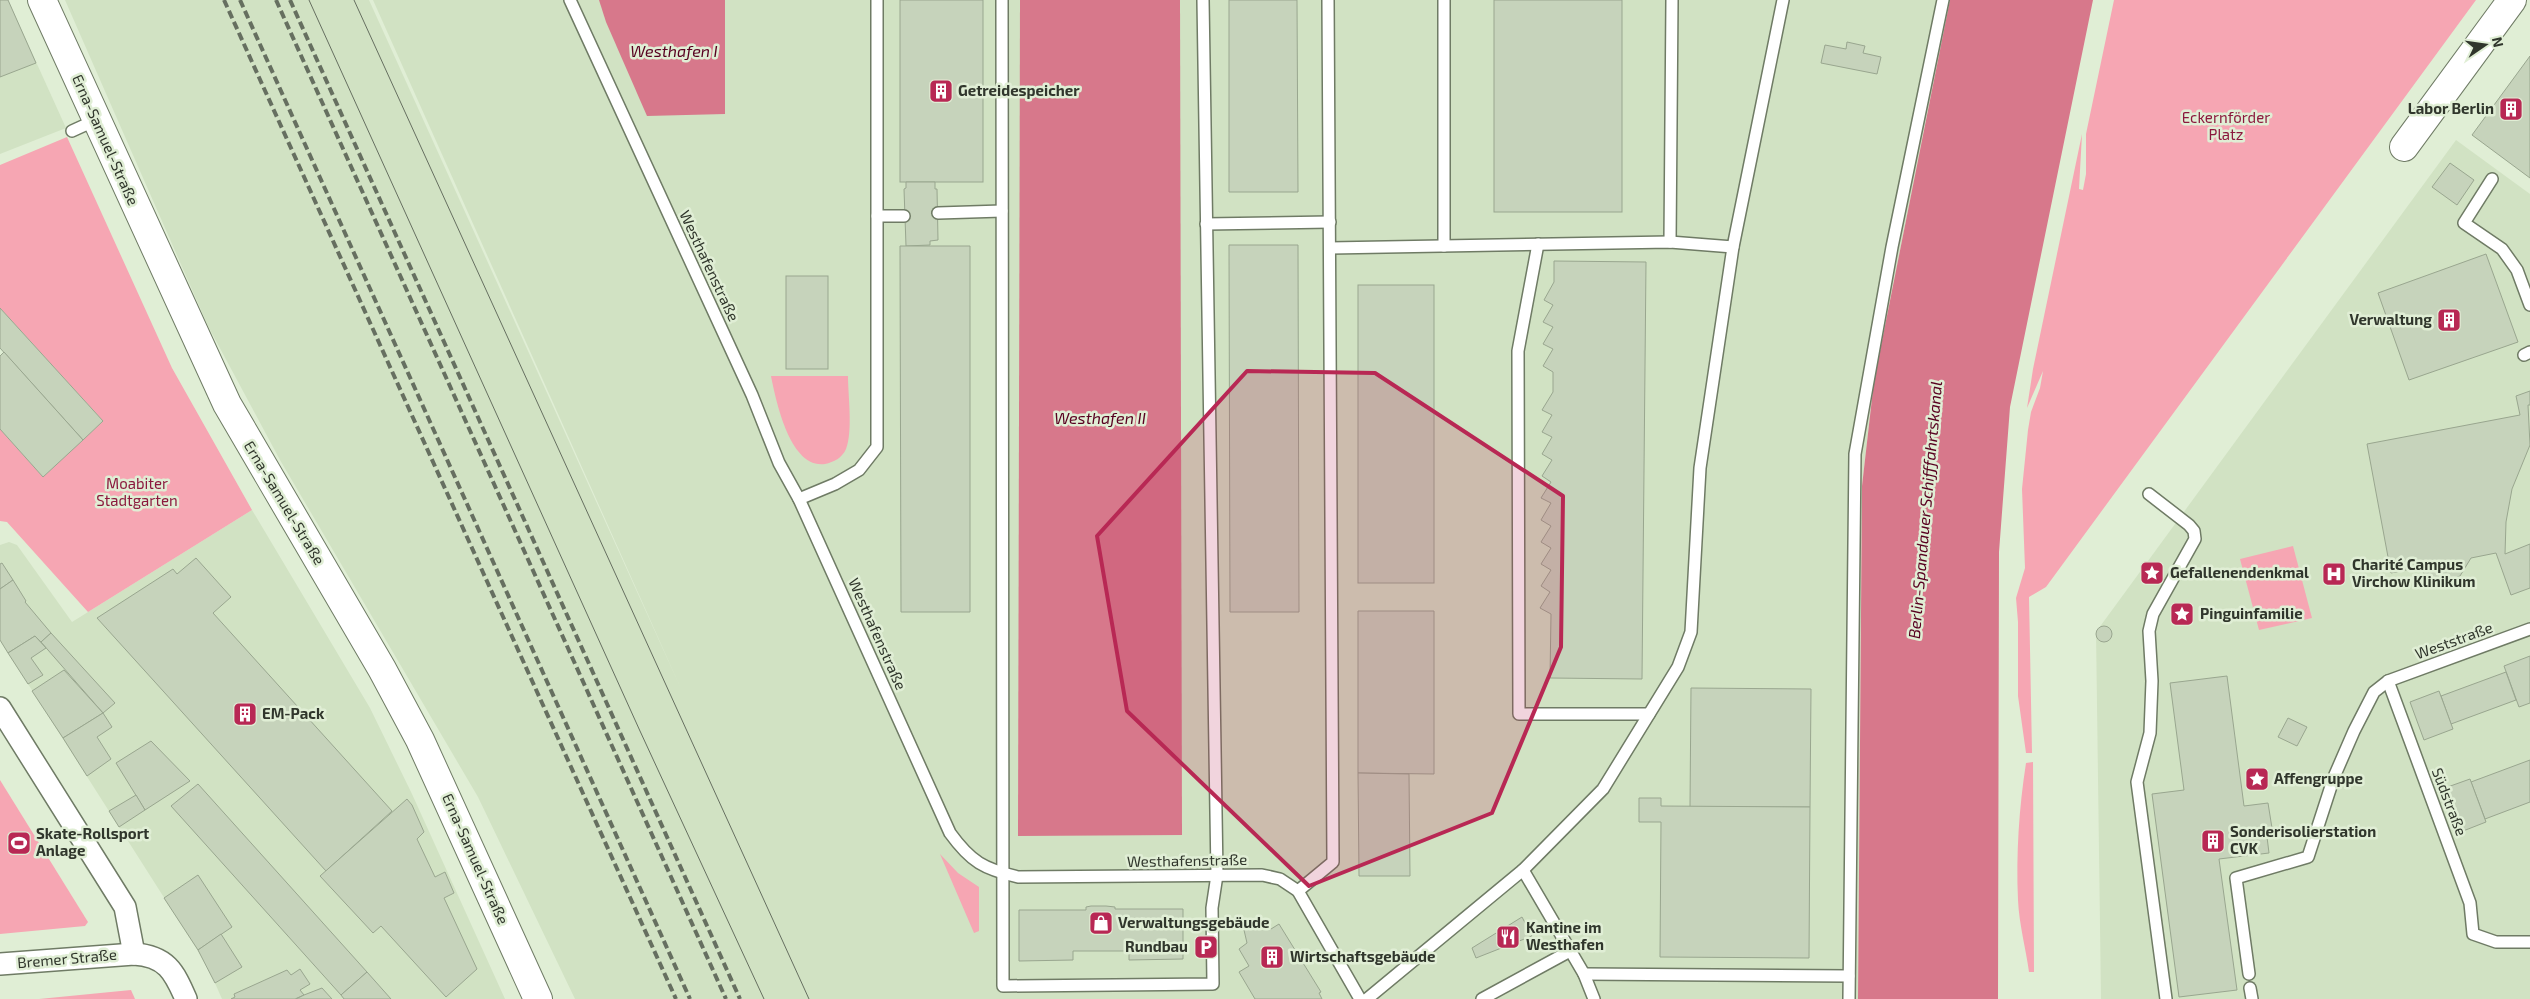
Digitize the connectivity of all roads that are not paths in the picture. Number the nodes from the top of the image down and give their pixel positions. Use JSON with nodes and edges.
{"nodes":[{"id":1,"x":42,"y":0,"type":"edge"},
{"id":2,"x":570,"y":0,"type":"edge"},
{"id":3,"x":877,"y":0,"type":"edge"},
{"id":4,"x":1002,"y":0,"type":"edge"},
{"id":5,"x":1203,"y":0,"type":"edge"},
{"id":6,"x":1328,"y":0,"type":"edge"},
{"id":7,"x":1444,"y":0,"type":"edge"},
{"id":8,"x":1672,"y":0,"type":"edge"},
{"id":9,"x":1783,"y":0,"type":"edge"},
{"id":10,"x":1943,"y":0,"type":"edge"},
{"id":11,"x":2512,"y":0,"type":"edge"},
{"id":12,"x":2404,"y":146,"type":"dead end"},
{"id":13,"x":2492,"y":179,"type":"dead end"},
{"id":14,"x":1002,"y":211,"type":"junction"},
{"id":15,"x":938,"y":213,"type":"dead end"},
{"id":16,"x":877,"y":216,"type":"junction"},
{"id":17,"x":904,"y":216,"type":"dead end"},
{"id":18,"x":1330,"y":222,"type":"junction"},
{"id":19,"x":1206,"y":224,"type":"junction"},
{"id":20,"x":1670,"y":242,"type":"junction"},
{"id":21,"x":1538,"y":244,"type":"junction"},
{"id":22,"x":1444,"y":246,"type":"junction"},
{"id":23,"x":1733,"y":247,"type":"junction"},
{"id":24,"x":1330,"y":248,"type":"junction"},
{"id":25,"x":2530,"y":305,"type":"edge"},
{"id":26,"x":2149,"y":494,"type":"dead end"},
{"id":27,"x":799,"y":499,"type":"junction"},
{"id":28,"x":2530,"y":629,"type":"edge"},
{"id":29,"x":2388,"y":681,"type":"junction"},
{"id":30,"x":0,"y":708,"type":"edge"},
{"id":31,"x":1649,"y":714,"type":"junction"},
{"id":32,"x":1523,"y":870,"type":"junction"},
{"id":33,"x":1002,"y":873,"type":"junction"},
{"id":34,"x":1217,"y":875,"type":"junction"},
{"id":35,"x":1298,"y":891,"type":"junction"},
{"id":36,"x":2530,"y":942,"type":"edge"},
{"id":37,"x":1570,"y":951,"type":"junction"},
{"id":38,"x":134,"y":954,"type":"junction"},
{"id":39,"x":0,"y":964,"type":"edge"},
{"id":40,"x":1584,"y":974,"type":"junction"},
{"id":41,"x":2249,"y":974,"type":"dead end"},
{"id":42,"x":1849,"y":976,"type":"junction"},
{"id":43,"x":186,"y":999,"type":"edge"},
{"id":44,"x":538,"y":999,"type":"edge"},
{"id":45,"x":1360,"y":999,"type":"edge"},
{"id":46,"x":1367,"y":999,"type":"edge"},
{"id":47,"x":1482,"y":999,"type":"edge"},
{"id":48,"x":1594,"y":999,"type":"edge"},
{"id":49,"x":1848,"y":999,"type":"edge"},
{"id":50,"x":2166,"y":999,"type":"edge"}],
"edges":[{"from":1,"to":44,"type":"main road","name":"Erna-Samuel-Straße"},
{"from":2,"to":27,"type":"lane","name":"Westhafenstraße"},
{"from":3,"to":16,"type":"lane"},
{"from":4,"to":14,"type":"lane"},
{"from":5,"to":19,"type":"lane"},
{"from":6,"to":18,"type":"lane"},
{"from":7,"to":22,"type":"lane"},
{"from":8,"to":20,"type":"lane"},
{"from":9,"to":23,"type":"lane"},
{"from":10,"to":42,"type":"lane"},
{"from":11,"to":12,"type":"main road"},
{"from":13,"to":25,"type":"lane"},
{"from":14,"to":15,"type":"lane"},
{"from":14,"to":33,"type":"lane"},
{"from":16,"to":17,"type":"lane"},
{"from":16,"to":27,"type":"lane"},
{"from":18,"to":19,"type":"lane"},
{"from":18,"to":24,"type":"lane"},
{"from":19,"to":34,"type":"lane"},
{"from":20,"to":21,"type":"lane"},
{"from":20,"to":23,"type":"lane"},
{"from":21,"to":22,"type":"lane"},
{"from":21,"to":31,"type":"lane"},
{"from":22,"to":24,"type":"lane"},
{"from":23,"to":31,"type":"lane"},
{"from":24,"to":35,"type":"lane"},
{"from":26,"to":50,"type":"lane"},
{"from":27,"to":33,"type":"lane","name":"Westhafenstraße"},
{"from":28,"to":29,"type":"lane","name":"Weststraße"},
{"from":29,"to":36,"type":"lane","name":"Südstraße"},
{"from":29,"to":41,"type":"lane"},
{"from":30,"to":38,"type":"street"},
{"from":31,"to":32,"type":"lane"},
{"from":32,"to":37,"type":"lane"},
{"from":32,"to":46,"type":"lane"},
{"from":33,"to":34,"type":"lane","name":"Westhafenstraße"},
{"from":33,"to":34,"type":"lane"},
{"from":34,"to":35,"type":"lane","name":"Westhafenstraße"},
{"from":35,"to":45,"type":"lane","name":"Westhafenstraße"},
{"from":37,"to":40,"type":"lane"},
{"from":37,"to":47,"type":"lane"},
{"from":38,"to":39,"type":"street","name":"Bremer Straße"},
{"from":38,"to":43,"type":"street","name":"Bremer Straße"},
{"from":40,"to":42,"type":"lane"},
{"from":40,"to":48,"type":"lane"},
{"from":42,"to":49,"type":"lane"}]}
